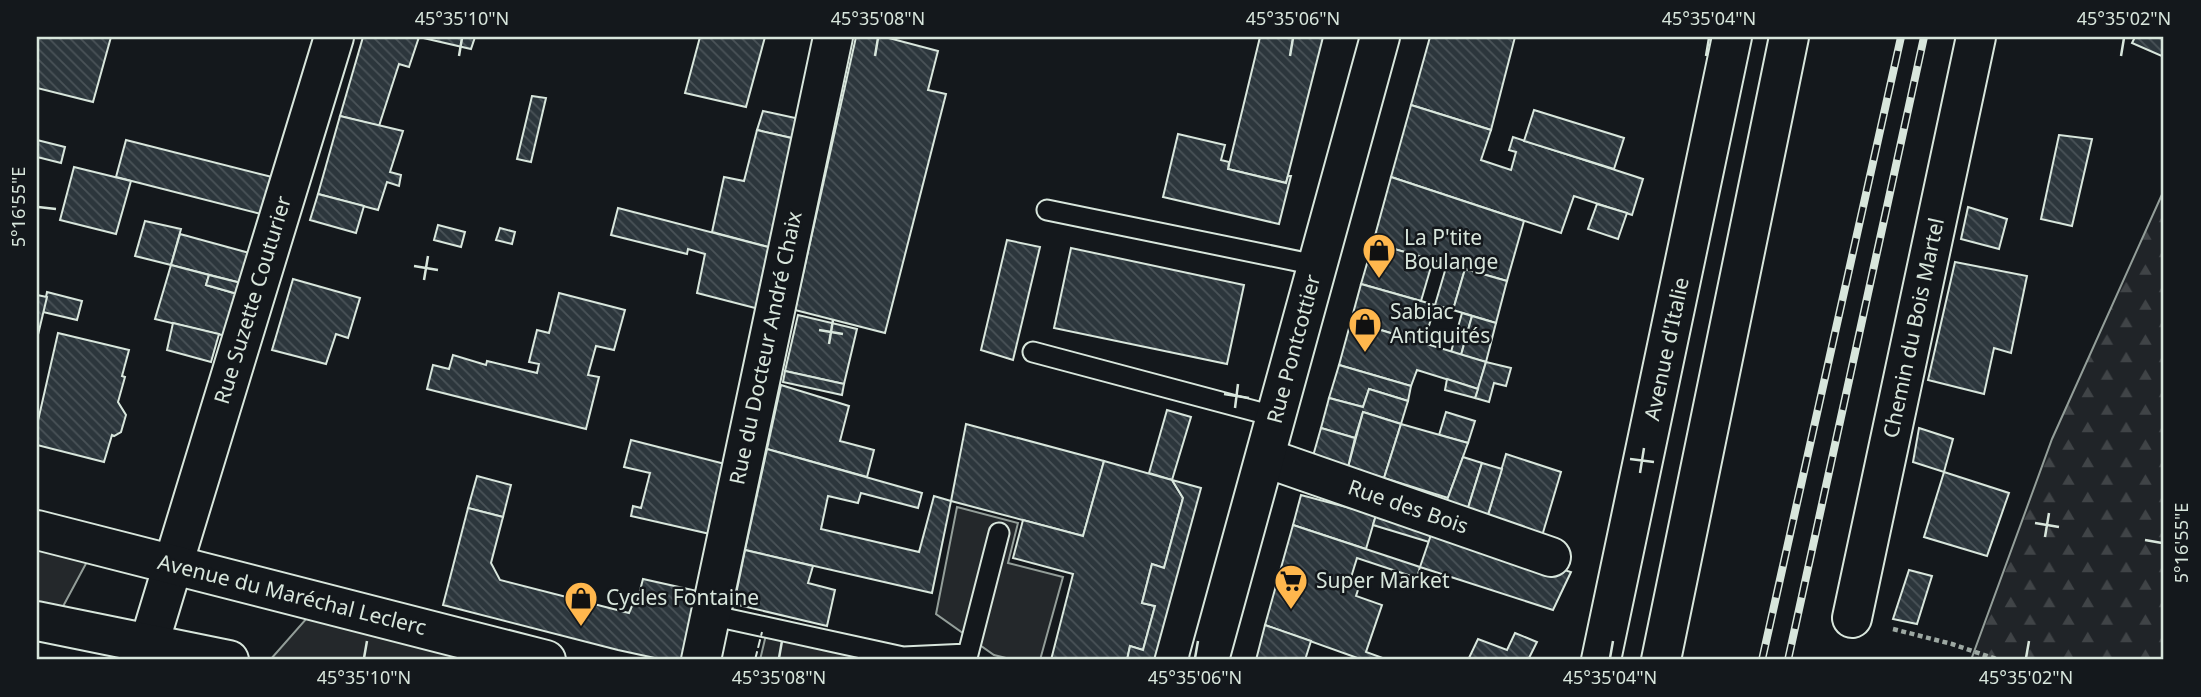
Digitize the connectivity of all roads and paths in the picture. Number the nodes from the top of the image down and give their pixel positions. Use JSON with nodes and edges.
{"nodes":[{"id":1,"x":334,"y":37,"type":"edge"},
{"id":2,"x":833,"y":37,"type":"edge"},
{"id":3,"x":1380,"y":37,"type":"edge"},
{"id":4,"x":1732,"y":37,"type":"edge"},
{"id":5,"x":1789,"y":37,"type":"edge"},
{"id":6,"x":1976,"y":37,"type":"edge"},
{"id":7,"x":1047,"y":210,"type":"dead end"},
{"id":8,"x":1316,"y":265,"type":"junction"},
{"id":9,"x":1033,"y":352,"type":"dead end"},
{"id":10,"x":1276,"y":417,"type":"junction"},
{"id":11,"x":1265,"y":458,"type":"junction"},
{"id":12,"x":37,"y":530,"type":"edge"},
{"id":13,"x":999,"y":533,"type":"dead end"},
{"id":14,"x":1550,"y":556,"type":"dead end"},
{"id":15,"x":172,"y":564,"type":"junction"},
{"id":16,"x":710,"y":615,"type":"junction"},
{"id":17,"x":1852,"y":618,"type":"joint"},
{"id":18,"x":37,"y":621,"type":"edge"},
{"id":19,"x":146,"y":652,"type":"edge"},
{"id":20,"x":214,"y":658,"type":"edge"},
{"id":21,"x":546,"y":660,"type":"edge"},
{"id":22,"x":701,"y":660,"type":"edge"},
{"id":23,"x":1209,"y":660,"type":"edge"},
{"id":24,"x":1601,"y":660,"type":"edge"},
{"id":25,"x":1661,"y":660,"type":"edge"},
{"id":26,"x":1999,"y":660,"type":"edge"}],
"edges":[{"from":1,"to":15,"type":"street","name":"Rue Suzette Couturier"},
{"from":2,"to":16,"type":"street","name":"Rue du Docteur André Chaix"},
{"from":3,"to":8,"type":"street","name":"Rue Pontcottier"},
{"from":4,"to":24,"type":"street","name":"Avenue d'Italie"},
{"from":5,"to":25,"type":"street"},
{"from":6,"to":17,"type":"street","name":"Chemin du Bois Martel"},
{"from":7,"to":8,"type":"lane"},
{"from":8,"to":10,"type":"street","name":"Rue Pontcottier"},
{"from":9,"to":10,"type":"lane"},
{"from":10,"to":11,"type":"street","name":"Rue Pontcottier"},
{"from":11,"to":14,"type":"street","name":"Rue des Bois"},
{"from":11,"to":23,"type":"street","name":"Rue Pontcottier"},
{"from":12,"to":15,"type":"street","name":"Avenue du Maréchal Leclerc"},
{"from":13,"to":16,"type":"lane"},
{"from":15,"to":19,"type":"street","name":"Rue Suzette Couturier"},
{"from":15,"to":21,"type":"street","name":"Avenue du Maréchal Leclerc"},
{"from":16,"to":22,"type":"street","name":"Rue du Docteur André Chaix"},
{"from":17,"to":26,"type":"path"},
{"from":18,"to":19,"type":"street"},
{"from":19,"to":20,"type":"street"}]}
